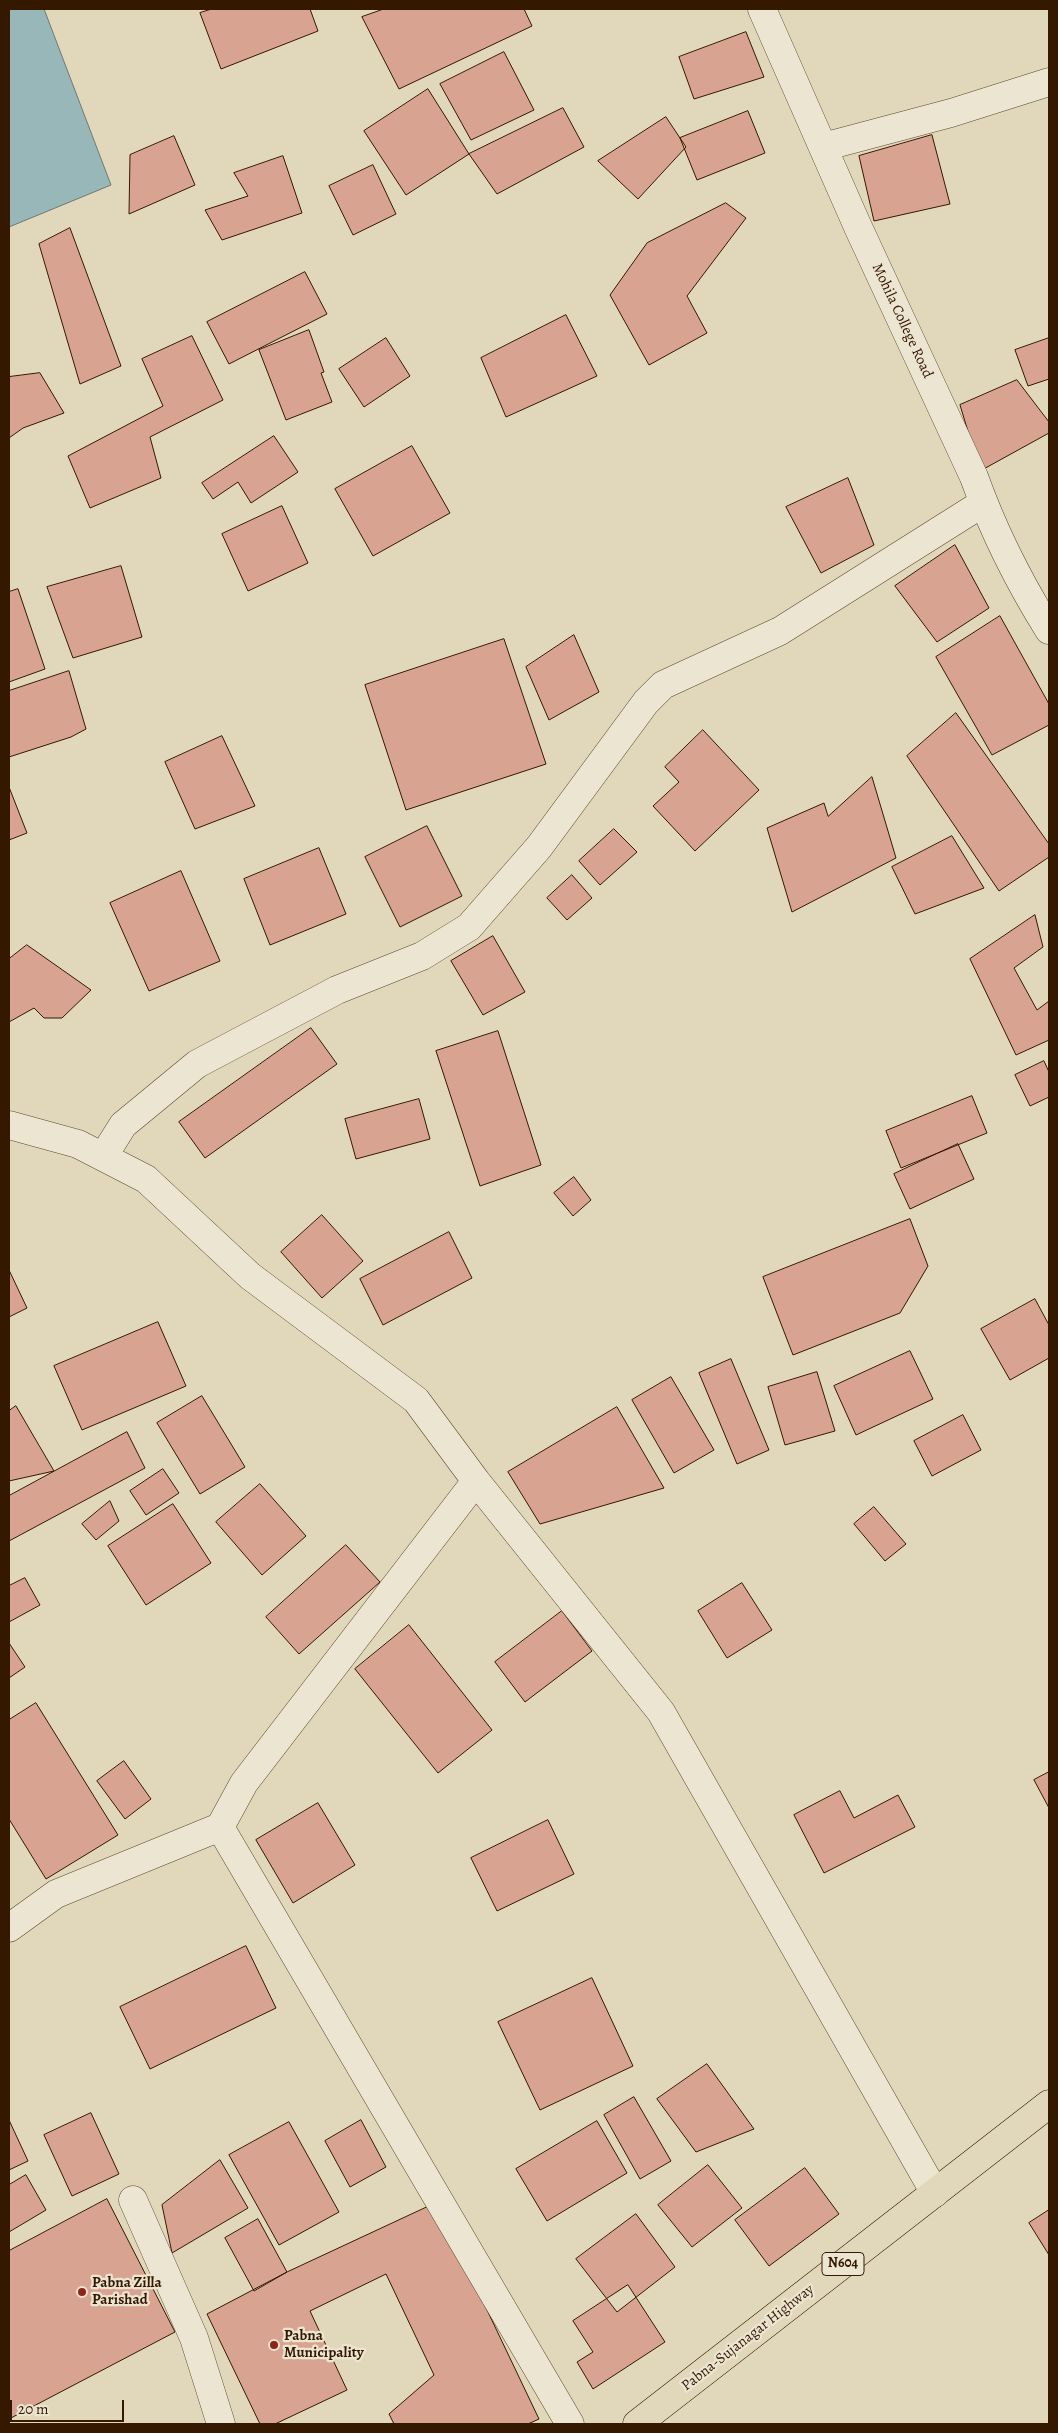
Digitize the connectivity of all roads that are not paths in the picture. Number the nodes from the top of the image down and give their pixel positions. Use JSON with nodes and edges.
{"nodes":[{"id":1,"x":762,"y":9,"type":"edge"},
{"id":2,"x":1049,"y":82,"type":"edge"},
{"id":3,"x":823,"y":147,"type":"junction"},
{"id":4,"x":983,"y":502,"type":"junction"},
{"id":5,"x":1049,"y":630,"type":"edge"},
{"id":6,"x":9,"y":1125,"type":"edge"},
{"id":7,"x":103,"y":1157,"type":"junction"},
{"id":8,"x":476,"y":1481,"type":"junction"},
{"id":9,"x":220,"y":1827,"type":"junction"},
{"id":10,"x":9,"y":1928,"type":"edge"},
{"id":11,"x":1049,"y":2104,"type":"edge"},
{"id":12,"x":935,"y":2193,"type":"junction"},
{"id":13,"x":132,"y":2200,"type":"dead end"},
{"id":14,"x":221,"y":2424,"type":"edge"},
{"id":15,"x":570,"y":2424,"type":"edge"},
{"id":16,"x":637,"y":2424,"type":"edge"}],
"edges":[{"from":1,"to":3,"type":"street","name":"Mohila College Road"},
{"from":2,"to":3,"type":"street"},
{"from":3,"to":4,"type":"street","name":"Mohila College Road"},
{"from":4,"to":5,"type":"street","name":"Mohila College Road"},
{"from":4,"to":7,"type":"street"},
{"from":6,"to":7,"type":"street"},
{"from":7,"to":8,"type":"street"},
{"from":8,"to":9,"type":"street"},
{"from":8,"to":12,"type":"street"},
{"from":9,"to":10,"type":"street"},
{"from":9,"to":15,"type":"street"},
{"from":11,"to":12,"type":"highway","name":"Pabna-Sujanagar Highway","number":"N604"},
{"from":12,"to":16,"type":"highway","name":"Pabna-Sujanagar Highway","number":"N604"},
{"from":13,"to":14,"type":"street"}]}
